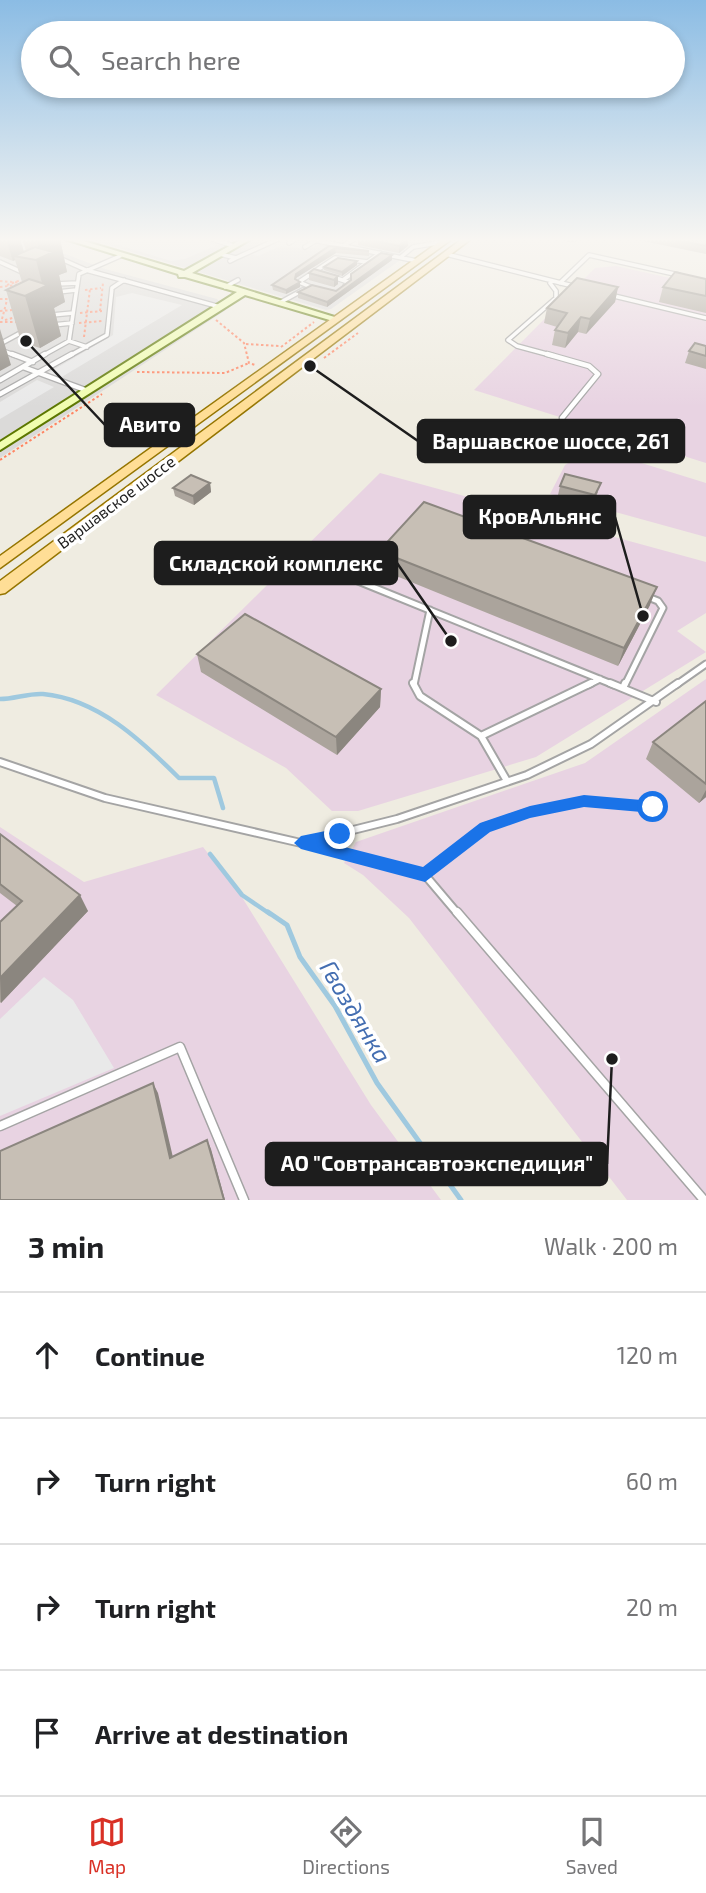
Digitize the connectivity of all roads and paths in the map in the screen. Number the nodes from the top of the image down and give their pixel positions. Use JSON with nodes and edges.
{"nodes":[{"id":1,"x":75,"y":295,"type":"edge"},
{"id":2,"x":89,"y":295,"type":"edge"},
{"id":3,"x":101,"y":295,"type":"edge"},
{"id":4,"x":111,"y":295,"type":"edge"},
{"id":5,"x":177,"y":295,"type":"edge"},
{"id":6,"x":238,"y":295,"type":"edge"},
{"id":7,"x":253,"y":295,"type":"edge"},
{"id":8,"x":299,"y":295,"type":"edge"},
{"id":9,"x":370,"y":295,"type":"edge"},
{"id":10,"x":381,"y":295,"type":"edge"},
{"id":11,"x":556,"y":295,"type":"edge"},
{"id":12,"x":611,"y":295,"type":"edge"},
{"id":13,"x":0,"y":299,"type":"edge"},
{"id":14,"x":7,"y":300,"type":"junction"},
{"id":15,"x":0,"y":305,"type":"edge"},
{"id":16,"x":286,"y":305,"type":"junction"},
{"id":17,"x":220,"y":307,"type":"junction"},
{"id":18,"x":22,"y":310,"type":"edge"},
{"id":19,"x":0,"y":311,"type":"edge"},
{"id":20,"x":4,"y":311,"type":"junction"},
{"id":21,"x":100,"y":311,"type":"junction"},
{"id":22,"x":110,"y":311,"type":"junction"},
{"id":23,"x":87,"y":312,"type":"junction"},
{"id":24,"x":92,"y":312,"type":"junction"},
{"id":25,"x":73,"y":313,"type":"junction"},
{"id":26,"x":47,"y":315,"type":"dead end"},
{"id":27,"x":205,"y":316,"type":"junction"},
{"id":28,"x":706,"y":318,"type":"edge"},
{"id":29,"x":3,"y":319,"type":"edge"},
{"id":30,"x":336,"y":319,"type":"junction"},
{"id":31,"x":110,"y":320,"type":"junction"},
{"id":32,"x":14,"y":321,"type":"junction"},
{"id":33,"x":0,"y":322,"type":"edge"},
{"id":34,"x":86,"y":322,"type":"junction"},
{"id":35,"x":91,"y":322,"type":"junction"},
{"id":36,"x":72,"y":323,"type":"junction"},
{"id":37,"x":46,"y":325,"type":"dead end"},
{"id":38,"x":19,"y":326,"type":"edge"},
{"id":39,"x":33,"y":326,"type":"edge"},
{"id":40,"x":69,"y":341,"type":"junction"},
{"id":41,"x":0,"y":344,"type":"edge"},
{"id":42,"x":244,"y":344,"type":"junction"},
{"id":43,"x":85,"y":346,"type":"junction"},
{"id":44,"x":280,"y":346,"type":"dead end"},
{"id":45,"x":0,"y":350,"type":"edge"},
{"id":46,"x":33,"y":362,"type":"junction"},
{"id":47,"x":249,"y":363,"type":"junction"},
{"id":48,"x":147,"y":365,"type":"dead end"},
{"id":49,"x":256,"y":365,"type":"dead end"},
{"id":50,"x":23,"y":368,"type":"junction"},
{"id":51,"x":36,"y":372,"type":"junction"},
{"id":52,"x":0,"y":380,"type":"edge"},
{"id":53,"x":88,"y":391,"type":"junction"},
{"id":54,"x":103,"y":393,"type":"dead end"},
{"id":55,"x":0,"y":394,"type":"edge"},
{"id":56,"x":568,"y":440,"type":"dead end"},
{"id":57,"x":0,"y":447,"type":"edge"},
{"id":58,"x":0,"y":460,"type":"edge"},
{"id":59,"x":390,"y":541,"type":"edge"},
{"id":60,"x":0,"y":563,"type":"edge"},
{"id":61,"x":0,"y":589,"type":"edge"},
{"id":62,"x":645,"y":596,"type":"edge"},
{"id":63,"x":430,"y":610,"type":"junction"},
{"id":64,"x":706,"y":664,"type":"edge"},
{"id":65,"x":600,"y":679,"type":"junction"},
{"id":66,"x":622,"y":688,"type":"junction"},
{"id":67,"x":656,"y":702,"type":"junction"},
{"id":68,"x":481,"y":736,"type":"junction"},
{"id":69,"x":0,"y":762,"type":"edge"},
{"id":70,"x":507,"y":781,"type":"junction"},
{"id":71,"x":653,"y":807,"type":"dead end"},
{"id":72,"x":301,"y":843,"type":"junction"},
{"id":73,"x":425,"y":875,"type":"junction"},
{"id":74,"x":0,"y":1126,"type":"edge"},
{"id":75,"x":244,"y":1200,"type":"edge"},
{"id":76,"x":704,"y":1200,"type":"edge"}],
"edges":[{"from":1,"to":25,"type":"lane"},
{"from":2,"to":23,"type":"path"},
{"from":3,"to":21,"type":"path"},
{"from":4,"to":22,"type":"lane"},
{"from":5,"to":17,"type":"lane"},
{"from":6,"to":17,"type":"street"},
{"from":7,"to":16,"type":"street"},
{"from":8,"to":16,"type":"lane"},
{"from":9,"to":30,"type":"main road","name":"Варшавское шоссе"},
{"from":10,"to":61,"type":"main road","name":"Варшавское шоссе"},
{"from":11,"to":56,"type":"lane"},
{"from":12,"to":28,"type":"lane"},
{"from":13,"to":14,"type":"path"},
{"from":14,"to":15,"type":"path"},
{"from":14,"to":20,"type":"path"},
{"from":16,"to":30,"type":"street"},
{"from":17,"to":27,"type":"street"},
{"from":18,"to":20,"type":"path"},
{"from":19,"to":20,"type":"path"},
{"from":20,"to":29,"type":"path"},
{"from":21,"to":22,"type":"path"},
{"from":21,"to":24,"type":"path"},
{"from":22,"to":31,"type":"lane"},
{"from":23,"to":24,"type":"path"},
{"from":23,"to":25,"type":"path"},
{"from":23,"to":34,"type":"path"},
{"from":24,"to":35,"type":"path"},
{"from":25,"to":26,"type":"lane"},
{"from":25,"to":36,"type":"lane"},
{"from":27,"to":42,"type":"path"},
{"from":27,"to":53,"type":"street"},
{"from":29,"to":32,"type":"path"},
{"from":29,"to":32,"type":"path"},
{"from":29,"to":33,"type":"path"},
{"from":30,"to":60,"type":"main road","name":"Варшавское шоссе"},
{"from":31,"to":35,"type":"path"},
{"from":31,"to":43,"type":"lane"},
{"from":32,"to":38,"type":"path"},
{"from":34,"to":35,"type":"path"},
{"from":34,"to":36,"type":"path"},
{"from":34,"to":43,"type":"path"},
{"from":36,"to":37,"type":"lane"},
{"from":36,"to":40,"type":"lane"},
{"from":39,"to":41,"type":"lane"},
{"from":40,"to":43,"type":"lane"},
{"from":40,"to":46,"type":"lane"},
{"from":42,"to":44,"type":"path"},
{"from":42,"to":47,"type":"path"},
{"from":43,"to":51,"type":"lane"},
{"from":45,"to":46,"type":"lane"},
{"from":46,"to":50,"type":"lane"},
{"from":47,"to":48,"type":"path"},
{"from":47,"to":49,"type":"path"},
{"from":50,"to":51,"type":"lane"},
{"from":50,"to":52,"type":"lane"},
{"from":51,"to":53,"type":"lane"},
{"from":51,"to":55,"type":"lane"},
{"from":53,"to":57,"type":"street"},
{"from":54,"to":58,"type":"path"},
{"from":59,"to":63,"type":"lane"},
{"from":62,"to":66,"type":"lane"},
{"from":63,"to":65,"type":"lane"},
{"from":63,"to":68,"type":"lane"},
{"from":64,"to":67,"type":"lane"},
{"from":65,"to":66,"type":"lane"},
{"from":65,"to":68,"type":"lane"},
{"from":66,"to":67,"type":"lane"},
{"from":67,"to":70,"type":"lane"},
{"from":68,"to":70,"type":"lane"},
{"from":69,"to":72,"type":"lane"},
{"from":70,"to":72,"type":"lane"},
{"from":71,"to":73,"type":"lane"},
{"from":72,"to":73,"type":"lane"},
{"from":73,"to":76,"type":"lane"},
{"from":74,"to":75,"type":"lane"}]}
